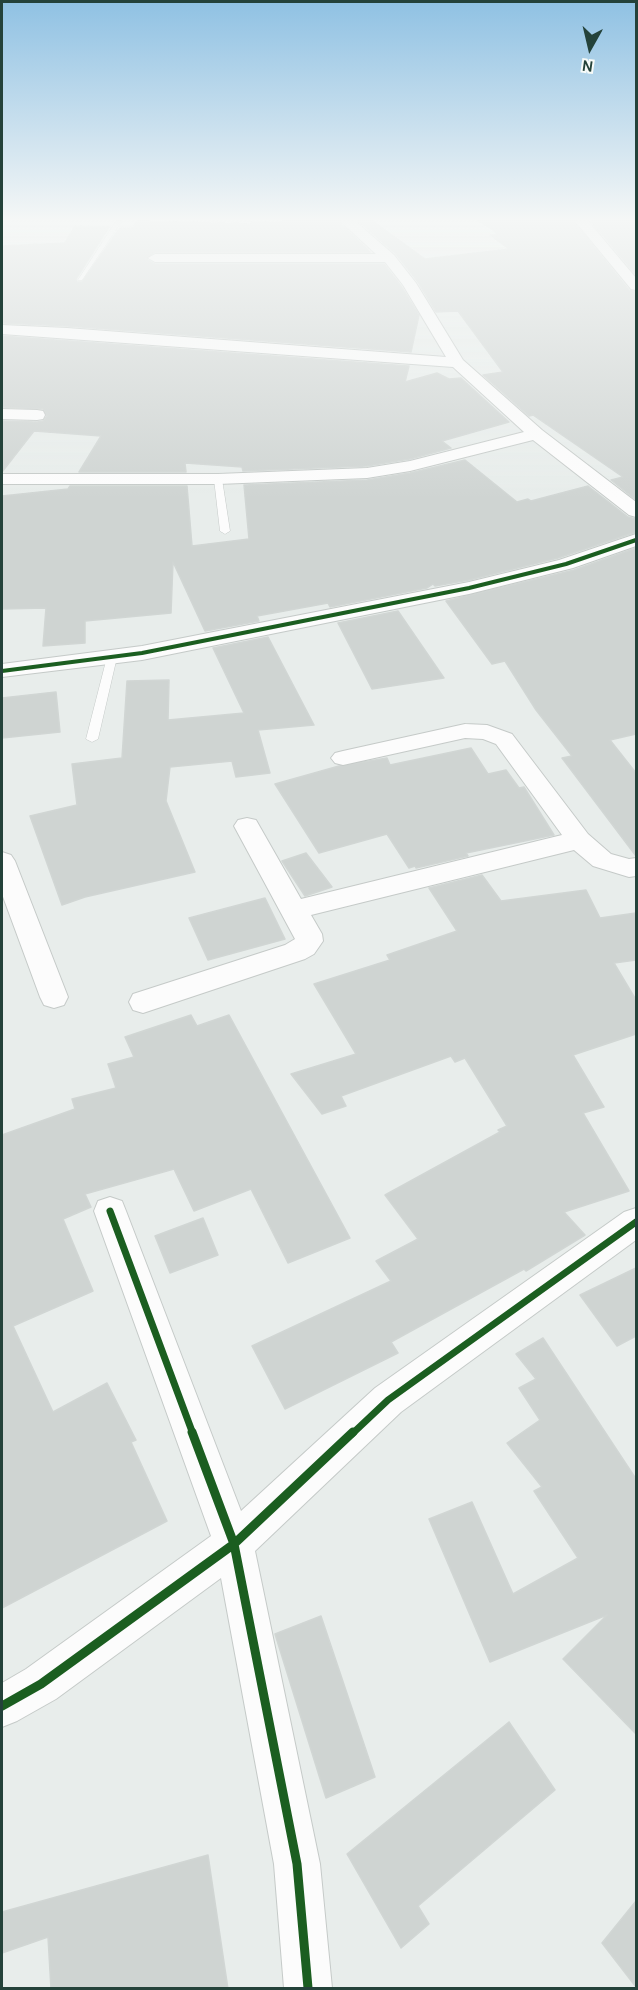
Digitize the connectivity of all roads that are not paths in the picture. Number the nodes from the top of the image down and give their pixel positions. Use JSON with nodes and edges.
{"nodes":[{"id":1,"x":428,"y":314,"type":"edge"},
{"id":2,"x":2,"y":330,"type":"edge"},
{"id":3,"x":457,"y":363,"type":"junction"},
{"id":4,"x":2,"y":414,"type":"edge"},
{"id":5,"x":37,"y":415,"type":"dead end"},
{"id":6,"x":536,"y":434,"type":"junction"},
{"id":7,"x":2,"y":479,"type":"edge"},
{"id":8,"x":218,"y":479,"type":"junction"},
{"id":9,"x":636,"y":511,"type":"edge"},
{"id":10,"x":225,"y":531,"type":"dead end"},
{"id":11,"x":636,"y":540,"type":"edge"},
{"id":12,"x":112,"y":657,"type":"junction"},
{"id":13,"x":2,"y":671,"type":"edge"},
{"id":14,"x":92,"y":739,"type":"dead end"},
{"id":15,"x":343,"y":758,"type":"dead end"},
{"id":16,"x":248,"y":826,"type":"dead end"},
{"id":17,"x":579,"y":840,"type":"junction"},
{"id":18,"x":2,"y":861,"type":"edge"},
{"id":19,"x":636,"y":867,"type":"edge"},
{"id":20,"x":294,"y":910,"type":"junction"},
{"id":21,"x":54,"y":997,"type":"dead end"},
{"id":22,"x":143,"y":1002,"type":"dead end"},
{"id":23,"x":110,"y":1211,"type":"dead end"},
{"id":24,"x":636,"y":1222,"type":"edge"},
{"id":25,"x":234,"y":1544,"type":"junction"},
{"id":26,"x":2,"y":1706,"type":"edge"},
{"id":27,"x":308,"y":1989,"type":"edge"}],
"edges":[{"from":1,"to":3,"type":"street"},
{"from":2,"to":3,"type":"street"},
{"from":3,"to":6,"type":"street"},
{"from":4,"to":5,"type":"street"},
{"from":6,"to":8,"type":"street"},
{"from":6,"to":9,"type":"street"},
{"from":7,"to":8,"type":"street"},
{"from":8,"to":10,"type":"lane"},
{"from":11,"to":12,"type":"street"},
{"from":12,"to":13,"type":"street"},
{"from":12,"to":14,"type":"lane"},
{"from":15,"to":17,"type":"street"},
{"from":16,"to":20,"type":"street"},
{"from":17,"to":19,"type":"street"},
{"from":17,"to":20,"type":"street"},
{"from":18,"to":21,"type":"street"},
{"from":20,"to":22,"type":"street"},
{"from":23,"to":25,"type":"street"},
{"from":24,"to":25,"type":"street"},
{"from":25,"to":26,"type":"street"},
{"from":25,"to":27,"type":"street"}]}
